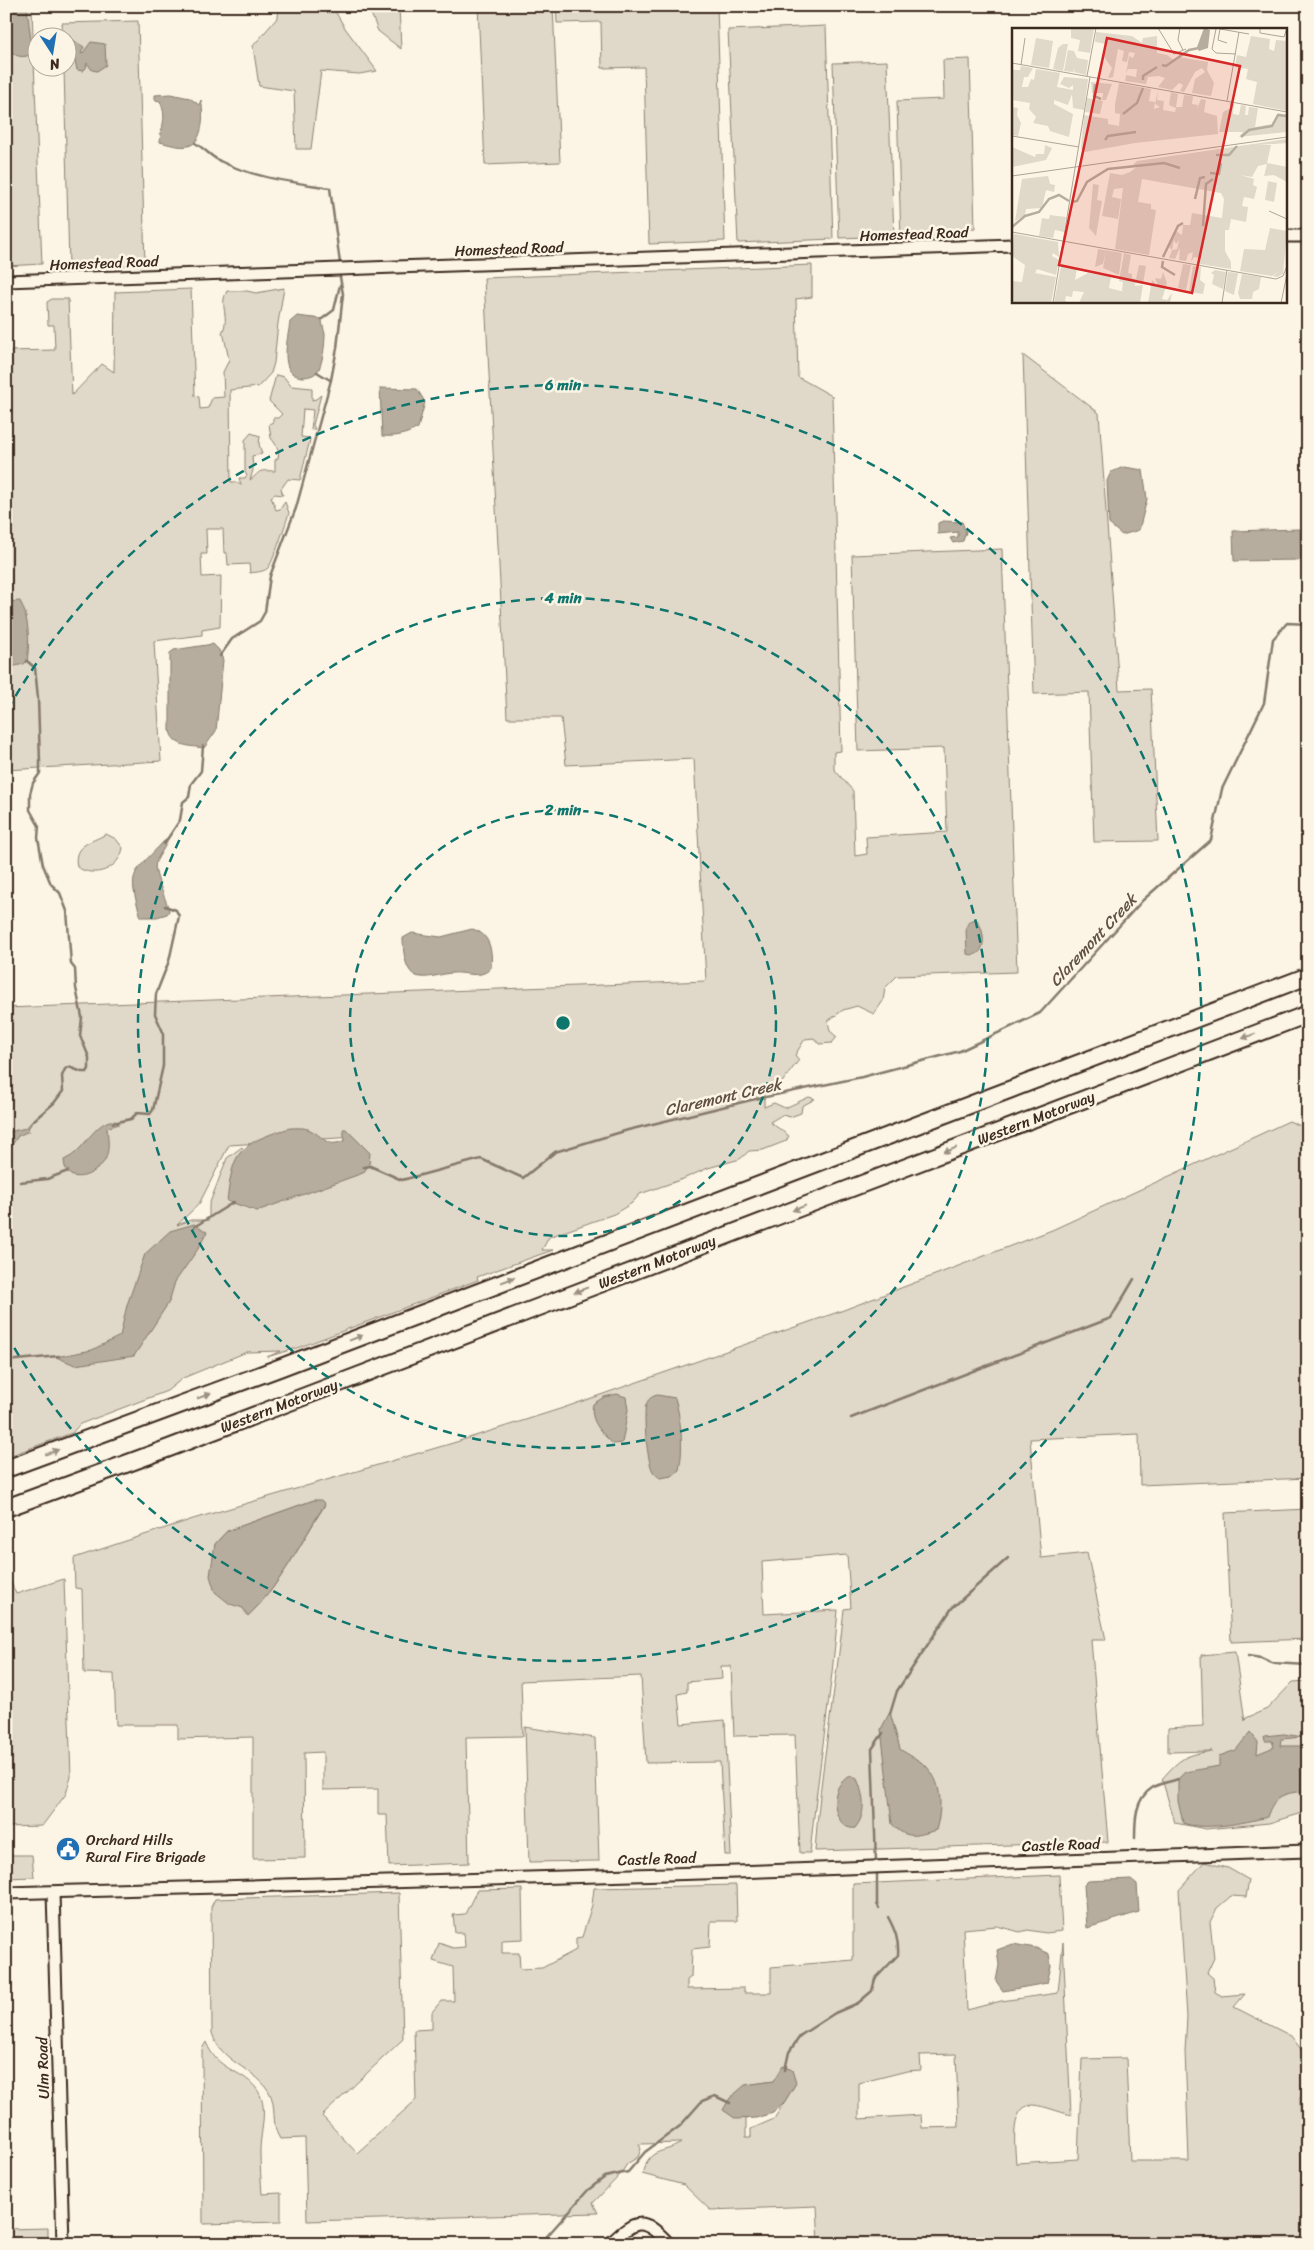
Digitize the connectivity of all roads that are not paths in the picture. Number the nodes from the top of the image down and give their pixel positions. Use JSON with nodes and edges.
{"nodes":[{"id":1,"x":1286,"y":236,"type":"edge"},
{"id":2,"x":1308,"y":236,"type":"edge"},
{"id":3,"x":1012,"y":245,"type":"edge"},
{"id":4,"x":6,"y":282,"type":"edge"},
{"id":5,"x":1308,"y":976,"type":"edge"},
{"id":6,"x":1308,"y":1014,"type":"edge"},
{"id":7,"x":6,"y":1469,"type":"edge"},
{"id":8,"x":6,"y":1508,"type":"edge"},
{"id":9,"x":1308,"y":1851,"type":"edge"},
{"id":10,"x":53,"y":1892,"type":"junction"},
{"id":11,"x":6,"y":1893,"type":"edge"},
{"id":12,"x":63,"y":2244,"type":"edge"},
{"id":13,"x":610,"y":2244,"type":"edge"},
{"id":14,"x":669,"y":2244,"type":"edge"}],
"edges":[{"from":1,"to":2,"type":"street"},
{"from":3,"to":4,"type":"street","name":"Homestead Road"},
{"from":7,"to":5,"type":"highway","one_way":true},
{"from":6,"to":8,"type":"highway","name":"Western Motorway","one_way":true},
{"from":9,"to":10,"type":"street","name":"Castle Road"},
{"from":10,"to":11,"type":"street","name":"Castle Road"},
{"from":10,"to":12,"type":"street","name":"Ulm Road"},
{"from":13,"to":14,"type":"street"}]}
